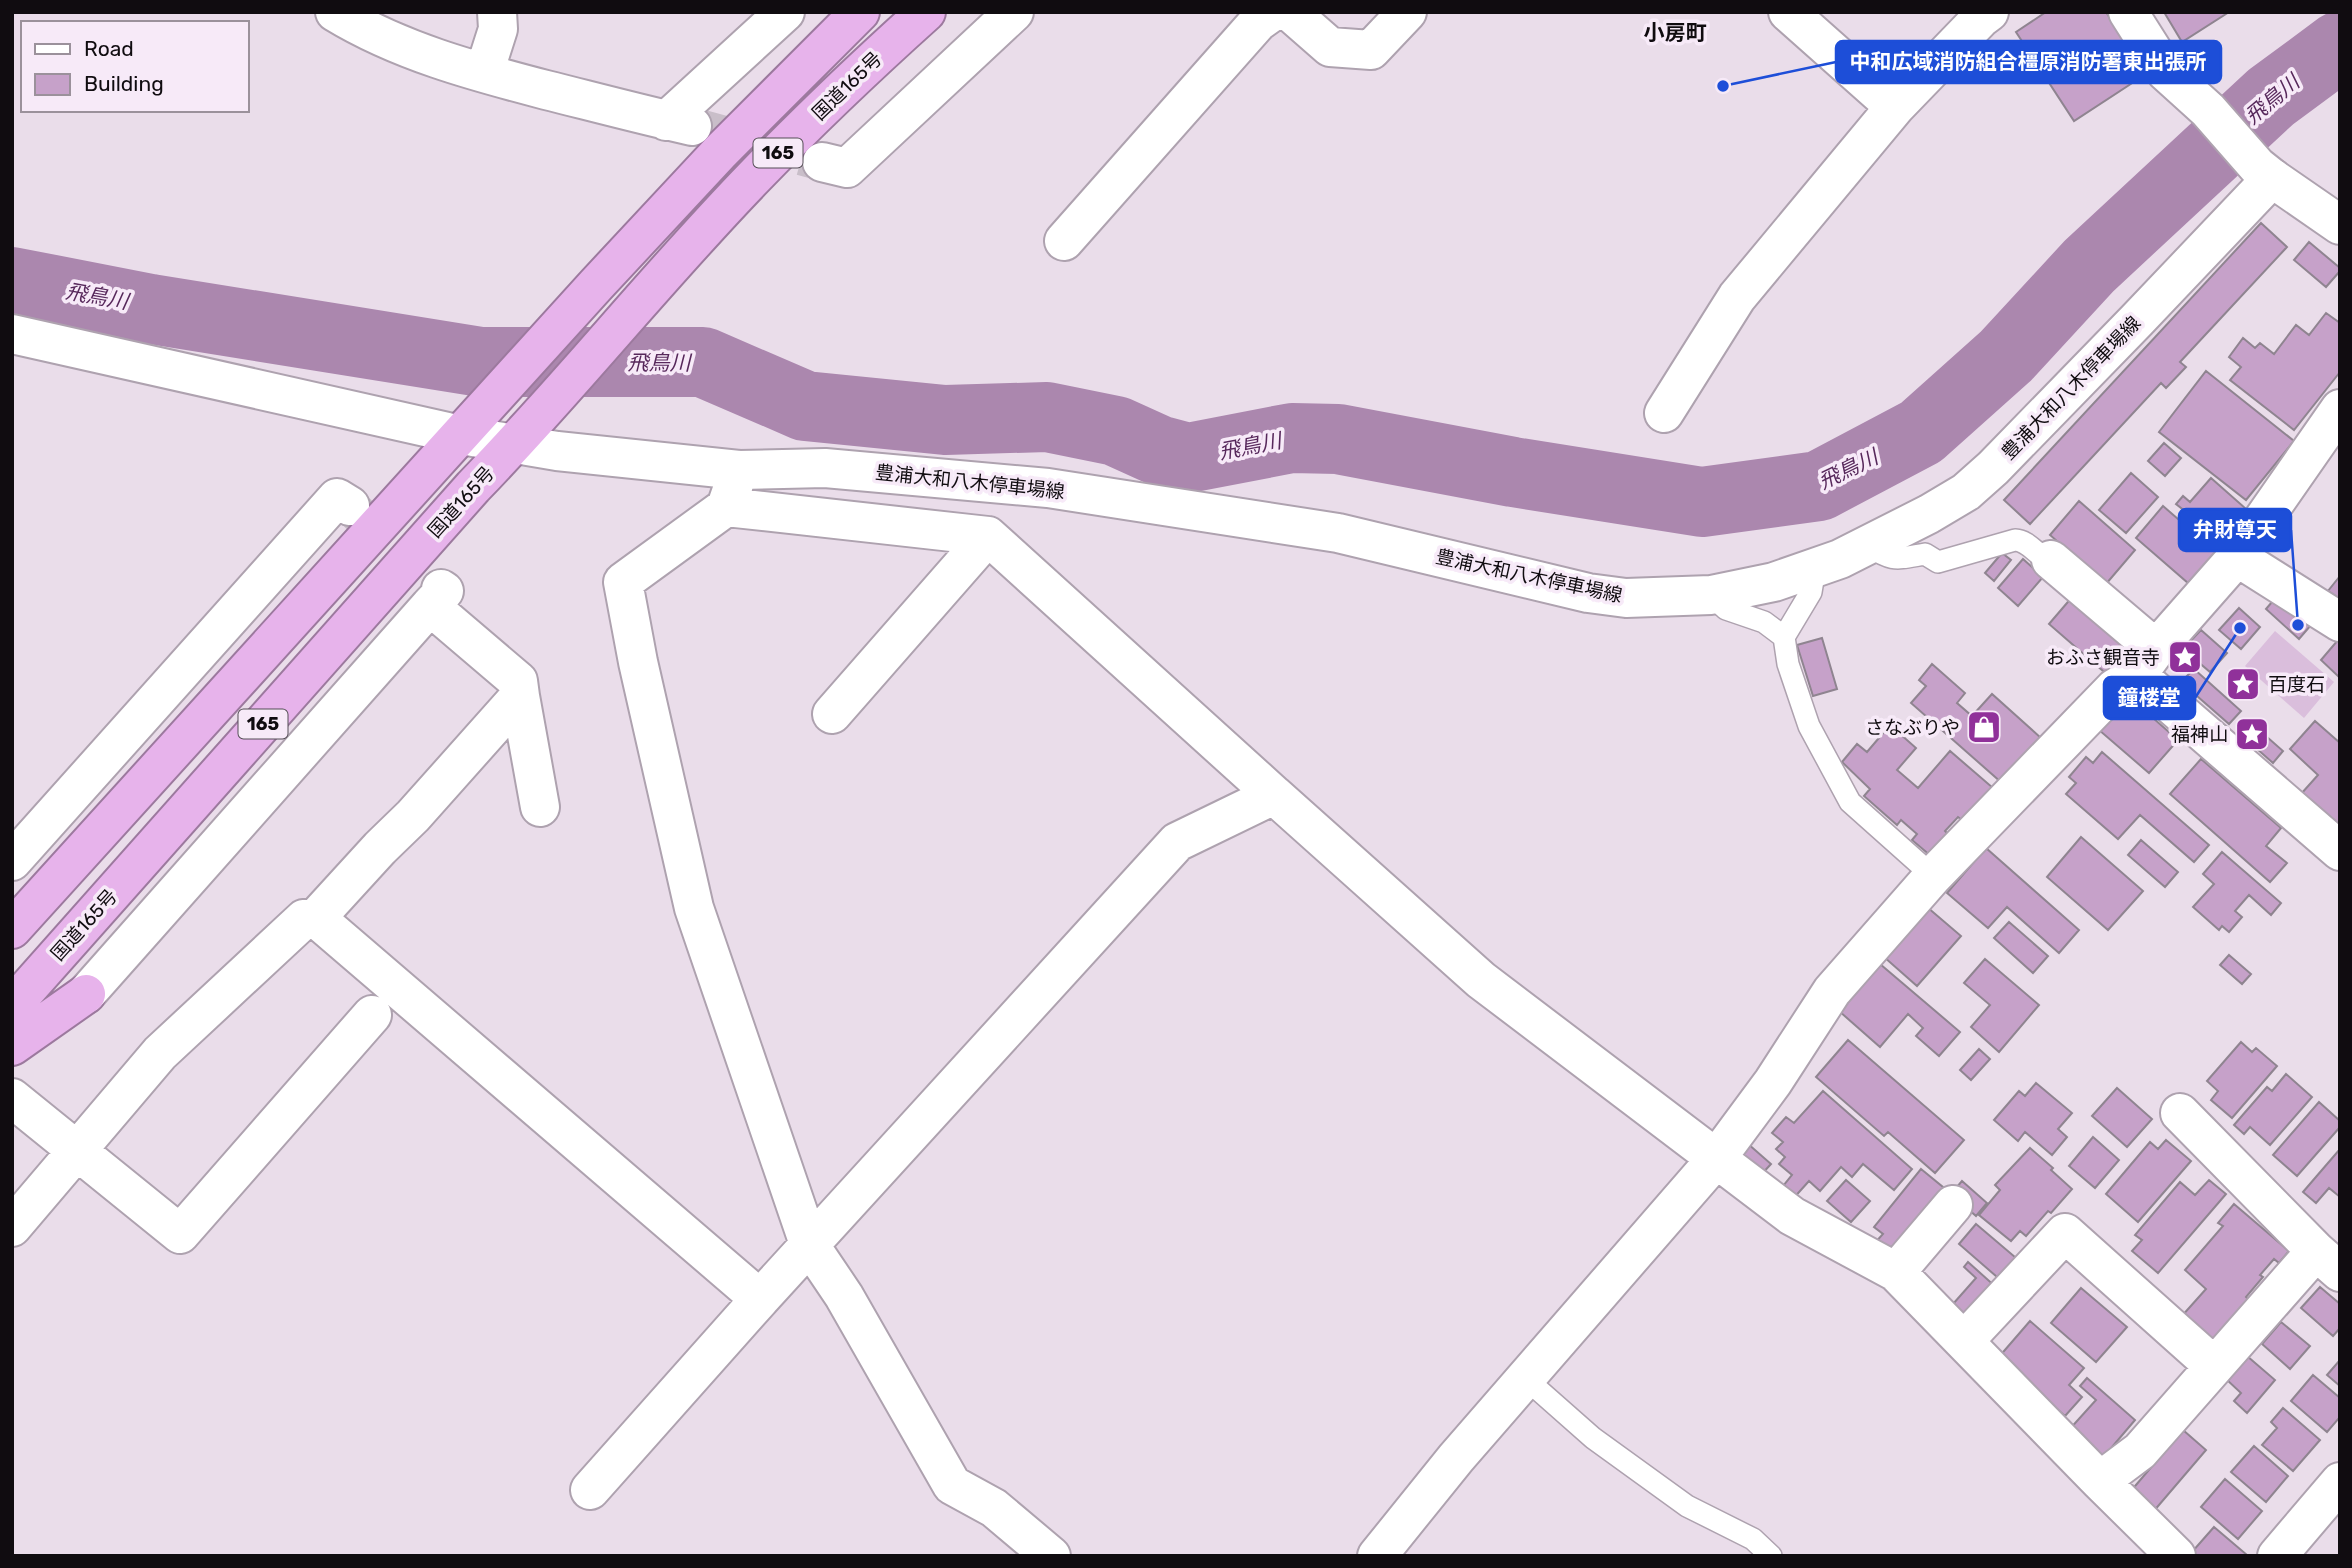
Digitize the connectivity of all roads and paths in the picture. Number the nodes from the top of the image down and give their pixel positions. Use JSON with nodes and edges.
{"nodes":[{"id":1,"x":335,"y":12,"type":"edge"},
{"id":2,"x":497,"y":12,"type":"edge"},
{"id":3,"x":785,"y":12,"type":"edge"},
{"id":4,"x":860,"y":12,"type":"edge"},
{"id":5,"x":926,"y":12,"type":"edge"},
{"id":6,"x":1014,"y":12,"type":"edge"},
{"id":7,"x":1272,"y":12,"type":"edge"},
{"id":8,"x":1290,"y":12,"type":"edge"},
{"id":9,"x":1407,"y":12,"type":"edge"},
{"id":10,"x":1788,"y":12,"type":"edge"},
{"id":11,"x":1989,"y":12,"type":"edge"},
{"id":12,"x":2128,"y":12,"type":"edge"},
{"id":13,"x":484,"y":73,"type":"junction"},
{"id":14,"x":1895,"y":107,"type":"junction"},
{"id":15,"x":822,"y":162,"type":"tunnel mouth"},
{"id":16,"x":2264,"y":172,"type":"junction"},
{"id":17,"x":2340,"y":225,"type":"edge"},
{"id":18,"x":1064,"y":241,"type":"dead end"},
{"id":19,"x":12,"y":334,"type":"edge"},
{"id":20,"x":2340,"y":409,"type":"edge"},
{"id":21,"x":1664,"y":413,"type":"dead end"},
{"id":22,"x":473,"y":422,"type":"junction"},
{"id":23,"x":526,"y":432,"type":"junction"},
{"id":24,"x":738,"y":470,"type":"junction"},
{"id":25,"x":350,"y":506,"type":"dead end"},
{"id":26,"x":726,"y":507,"type":"junction"},
{"id":27,"x":988,"y":536,"type":"junction"},
{"id":28,"x":1867,"y":545,"type":"junction"},
{"id":29,"x":2237,"y":557,"type":"junction"},
{"id":30,"x":2051,"y":560,"type":"joint"},
{"id":31,"x":1815,"y":568,"type":"junction"},
{"id":32,"x":1712,"y":595,"type":"junction"},
{"id":33,"x":2340,"y":622,"type":"edge"},
{"id":34,"x":1784,"y":638,"type":"junction"},
{"id":35,"x":2146,"y":662,"type":"junction"},
{"id":36,"x":520,"y":695,"type":"junction"},
{"id":37,"x":832,"y":714,"type":"dead end"},
{"id":38,"x":1274,"y":795,"type":"junction"},
{"id":39,"x":540,"y":807,"type":"dead end"},
{"id":40,"x":2340,"y":851,"type":"edge"},
{"id":41,"x":12,"y":861,"type":"edge"},
{"id":42,"x":1933,"y":876,"type":"junction"},
{"id":43,"x":316,"y":918,"type":"junction"},
{"id":44,"x":12,"y":929,"type":"edge"},
{"id":45,"x":86,"y":994,"type":"joint"},
{"id":46,"x":12,"y":1006,"type":"edge"},
{"id":47,"x":372,"y":1015,"type":"dead end"},
{"id":48,"x":12,"y":1046,"type":"edge"},
{"id":49,"x":12,"y":1098,"type":"edge"},
{"id":50,"x":2180,"y":1113,"type":"dead end"},
{"id":51,"x":78,"y":1150,"type":"junction"},
{"id":52,"x":1716,"y":1159,"type":"junction"},
{"id":53,"x":1954,"y":1205,"type":"dead end"},
{"id":54,"x":12,"y":1227,"type":"edge"},
{"id":55,"x":808,"y":1244,"type":"junction"},
{"id":56,"x":2328,"y":1261,"type":"edge"},
{"id":57,"x":1896,"y":1272,"type":"junction"},
{"id":58,"x":760,"y":1299,"type":"junction"},
{"id":59,"x":1964,"y":1341,"type":"junction"},
{"id":60,"x":2214,"y":1366,"type":"junction"},
{"id":61,"x":1525,"y":1378,"type":"junction"},
{"id":62,"x":2101,"y":1481,"type":"junction"},
{"id":63,"x":2340,"y":1482,"type":"edge"},
{"id":64,"x":952,"y":1485,"type":"junction"},
{"id":65,"x":590,"y":1490,"type":"dead end"},
{"id":66,"x":1007,"y":1556,"type":"edge"},
{"id":67,"x":1051,"y":1556,"type":"edge"},
{"id":68,"x":1377,"y":1556,"type":"edge"},
{"id":69,"x":1771,"y":1556,"type":"edge"},
{"id":70,"x":2176,"y":1556,"type":"edge"},
{"id":71,"x":2277,"y":1556,"type":"edge"}],
"edges":[{"from":1,"to":13,"type":"street"},
{"from":2,"to":13,"type":"street"},
{"from":3,"to":13,"type":"street"},
{"from":4,"to":22,"type":"highway","number":"165"},
{"from":5,"to":23,"type":"highway","name":"国道165号","number":"165"},
{"from":6,"to":15,"type":"street"},
{"from":7,"to":18,"type":"street"},
{"from":8,"to":9,"type":"street"},
{"from":10,"to":14,"type":"street"},
{"from":11,"to":14,"type":"street"},
{"from":12,"to":16,"type":"street"},
{"from":14,"to":21,"type":"street"},
{"from":16,"to":17,"type":"street"},
{"from":16,"to":28,"type":"street","name":"豊浦大和八木停車場線"},
{"from":19,"to":22,"type":"street","name":"豊浦大和八木停車場線"},
{"from":20,"to":29,"type":"street"},
{"from":22,"to":23,"type":"street","name":"豊浦大和八木停車場線"},
{"from":22,"to":44,"type":"highway","number":"165"},
{"from":23,"to":24,"type":"street","name":"豊浦大和八木停車場線"},
{"from":23,"to":46,"type":"highway","name":"国道165号","number":"165"},
{"from":24,"to":26,"type":"street"},
{"from":24,"to":32,"type":"street","name":"豊浦大和八木停車場線"},
{"from":25,"to":41,"type":"street"},
{"from":26,"to":27,"type":"street"},
{"from":26,"to":55,"type":"street"},
{"from":27,"to":37,"type":"street"},
{"from":27,"to":38,"type":"street"},
{"from":28,"to":30,"type":"lane"},
{"from":28,"to":31,"type":"street","name":"豊浦大和八木停車場線"},
{"from":29,"to":33,"type":"street"},
{"from":29,"to":35,"type":"street"},
{"from":30,"to":35,"type":"street"},
{"from":31,"to":32,"type":"street","name":"豊浦大和八木停車場線"},
{"from":31,"to":34,"type":"lane"},
{"from":32,"to":34,"type":"lane"},
{"from":34,"to":42,"type":"lane"},
{"from":35,"to":40,"type":"street"},
{"from":35,"to":42,"type":"street"},
{"from":36,"to":39,"type":"street"},
{"from":36,"to":43,"type":"street"},
{"from":36,"to":45,"type":"street"},
{"from":38,"to":52,"type":"street"},
{"from":38,"to":55,"type":"street"},
{"from":42,"to":52,"type":"street"},
{"from":43,"to":51,"type":"street"},
{"from":43,"to":58,"type":"street"},
{"from":45,"to":48,"type":"highway"},
{"from":47,"to":51,"type":"street"},
{"from":49,"to":51,"type":"street"},
{"from":50,"to":56,"type":"street"},
{"from":51,"to":54,"type":"street"},
{"from":52,"to":57,"type":"street"},
{"from":52,"to":61,"type":"street"},
{"from":53,"to":57,"type":"street"},
{"from":55,"to":58,"type":"street"},
{"from":55,"to":64,"type":"street"},
{"from":56,"to":60,"type":"street"},
{"from":57,"to":59,"type":"street"},
{"from":58,"to":65,"type":"street"},
{"from":59,"to":60,"type":"street"},
{"from":59,"to":62,"type":"street"},
{"from":60,"to":62,"type":"street"},
{"from":61,"to":68,"type":"street"},
{"from":61,"to":69,"type":"lane"},
{"from":62,"to":70,"type":"street"},
{"from":63,"to":71,"type":"street"},
{"from":64,"to":66,"type":"street"},
{"from":64,"to":67,"type":"street"}]}
